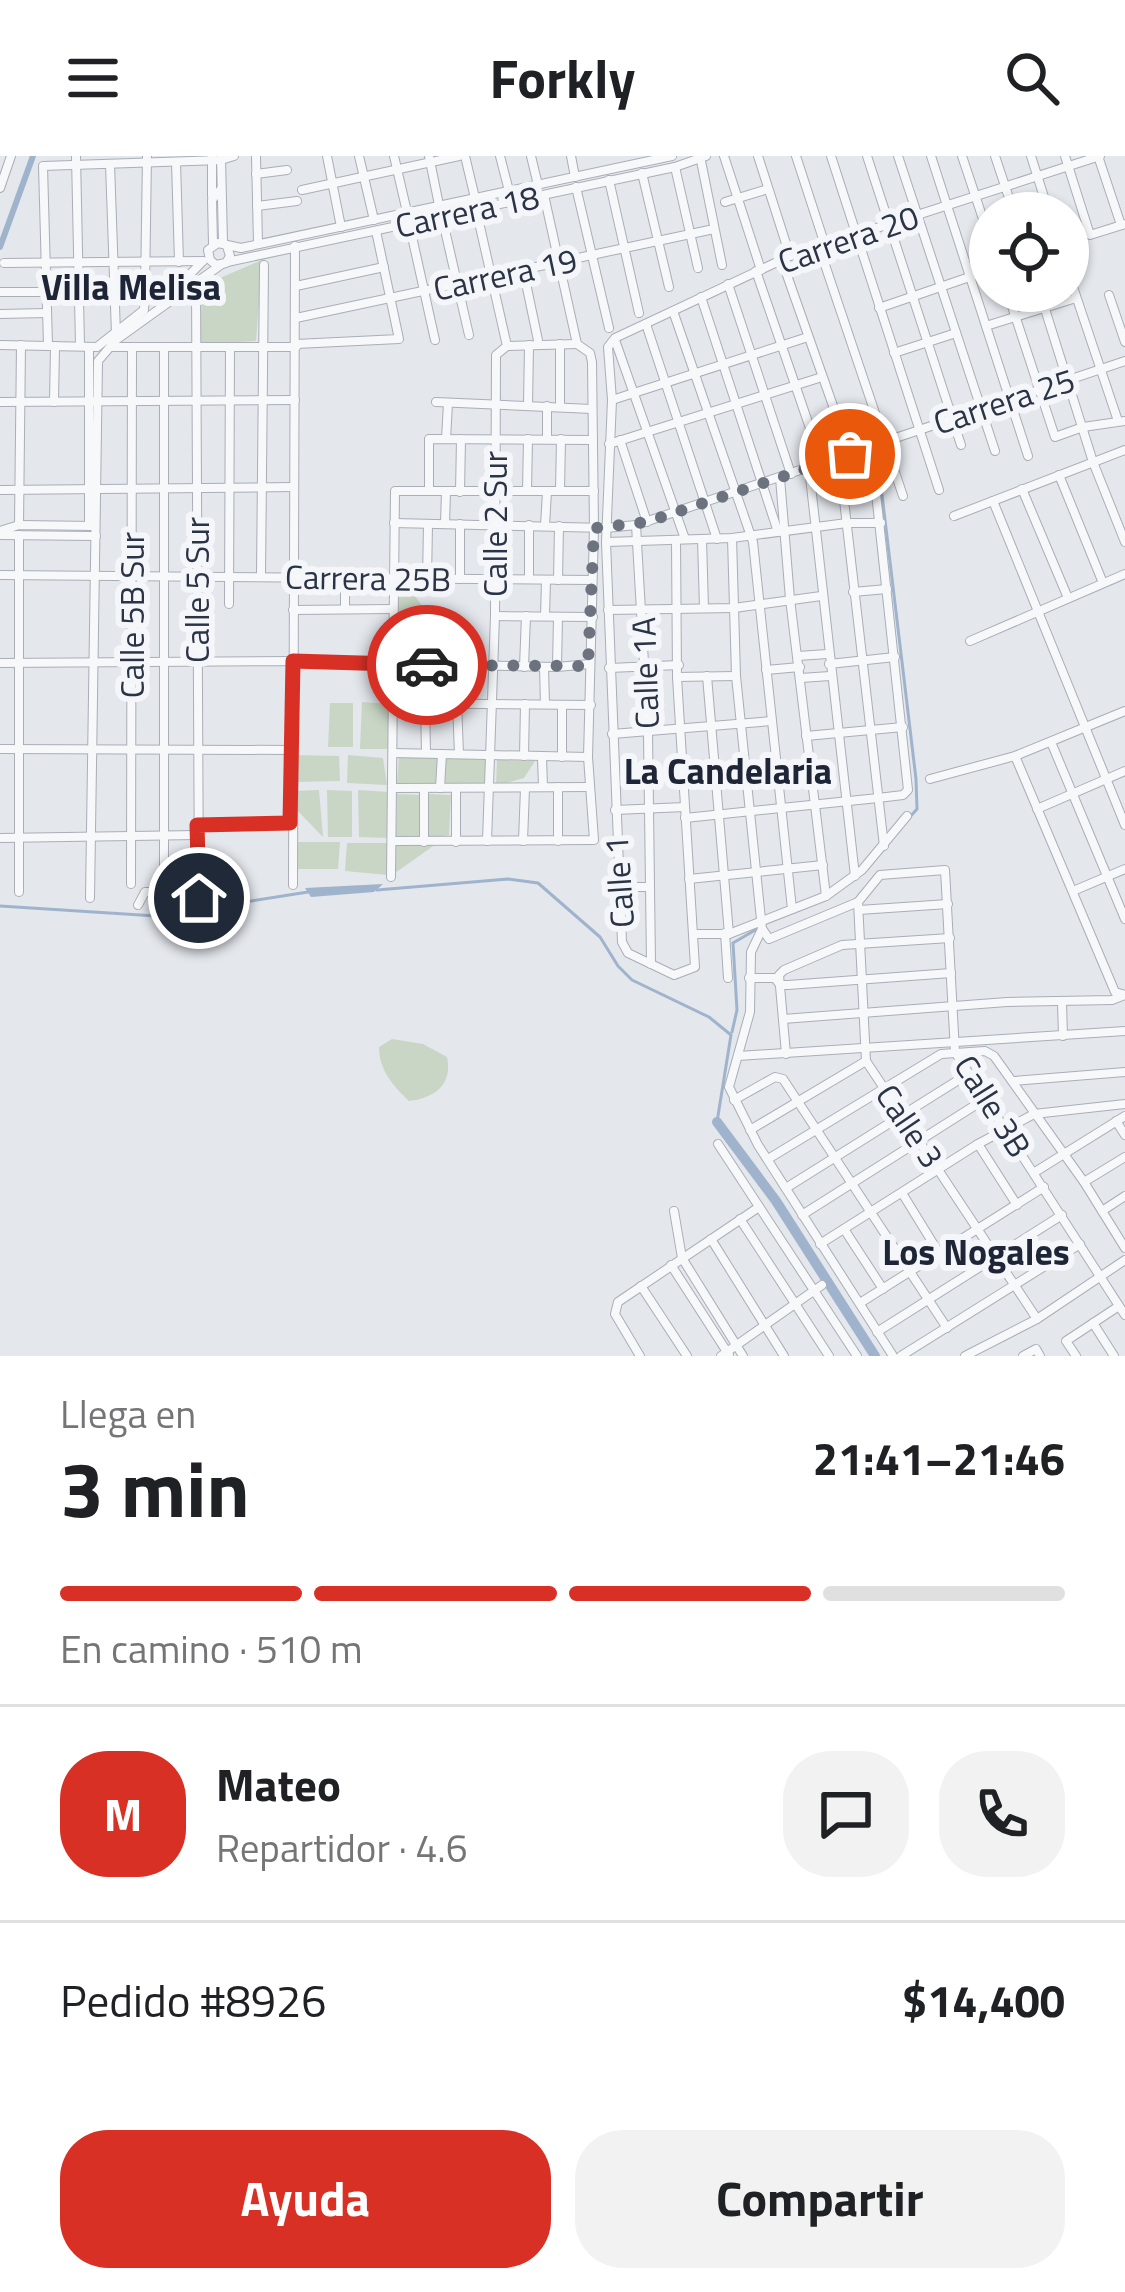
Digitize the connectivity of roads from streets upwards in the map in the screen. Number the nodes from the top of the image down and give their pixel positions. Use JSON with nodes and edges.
{"nodes":[{"id":1,"x":234,"y":156,"type":"edge"},
{"id":2,"x":256,"y":156,"type":"edge"},
{"id":3,"x":327,"y":156,"type":"edge"},
{"id":4,"x":359,"y":156,"type":"edge"},
{"id":5,"x":394,"y":156,"type":"edge"},
{"id":6,"x":462,"y":156,"type":"edge"},
{"id":7,"x":500,"y":156,"type":"edge"},
{"id":8,"x":531,"y":156,"type":"edge"},
{"id":9,"x":571,"y":156,"type":"edge"},
{"id":10,"x":604,"y":156,"type":"edge"},
{"id":11,"x":724,"y":156,"type":"edge"},
{"id":12,"x":758,"y":156,"type":"edge"},
{"id":13,"x":796,"y":156,"type":"edge"},
{"id":14,"x":831,"y":156,"type":"edge"},
{"id":15,"x":867,"y":156,"type":"edge"},
{"id":16,"x":898,"y":156,"type":"edge"},
{"id":17,"x":931,"y":156,"type":"edge"},
{"id":18,"x":962,"y":156,"type":"edge"},
{"id":19,"x":995,"y":156,"type":"edge"},
{"id":20,"x":1030,"y":156,"type":"edge"},
{"id":21,"x":1099,"y":156,"type":"edge"},
{"id":22,"x":703,"y":157,"type":"edge"},
{"id":23,"x":217,"y":158,"type":"edge"},
{"id":24,"x":147,"y":159,"type":"edge"},
{"id":25,"x":429,"y":159,"type":"edge"},
{"id":26,"x":76,"y":160,"type":"edge"},
{"id":27,"x":674,"y":161,"type":"edge"},
{"id":28,"x":1067,"y":161,"type":"edge"},
{"id":29,"x":6,"y":162,"type":"edge"},
{"id":30,"x":176,"y":162,"type":"junction"},
{"id":31,"x":110,"y":164,"type":"junction"},
{"id":32,"x":641,"y":164,"type":"edge"},
{"id":33,"x":287,"y":170,"type":"dead end"},
{"id":34,"x":396,"y":170,"type":"junction"},
{"id":35,"x":256,"y":174,"type":"junction"},
{"id":36,"x":608,"y":175,"type":"junction"},
{"id":37,"x":1037,"y":176,"type":"junction"},
{"id":38,"x":363,"y":177,"type":"junction"},
{"id":39,"x":576,"y":182,"type":"junction"},
{"id":40,"x":331,"y":183,"type":"junction"},
{"id":41,"x":1005,"y":187,"type":"junction"},
{"id":42,"x":0,"y":188,"type":"edge"},
{"id":43,"x":222,"y":188,"type":"junction"},
{"id":44,"x":768,"y":189,"type":"junction"},
{"id":45,"x":302,"y":190,"type":"dead end"},
{"id":46,"x":541,"y":190,"type":"junction"},
{"id":47,"x":509,"y":191,"type":"junction"},
{"id":48,"x":974,"y":192,"type":"edge"},
{"id":49,"x":990,"y":192,"type":"edge"},
{"id":50,"x":1007,"y":192,"type":"edge"},
{"id":51,"x":1042,"y":192,"type":"edge"},
{"id":52,"x":475,"y":198,"type":"junction"},
{"id":53,"x":738,"y":198,"type":"junction"},
{"id":54,"x":969,"y":199,"type":"edge"},
{"id":55,"x":212,"y":200,"type":"junction"},
{"id":56,"x":297,"y":201,"type":"dead end"},
{"id":57,"x":724,"y":202,"type":"dead end"},
{"id":58,"x":257,"y":206,"type":"junction"},
{"id":59,"x":439,"y":206,"type":"junction"},
{"id":60,"x":947,"y":206,"type":"junction"},
{"id":61,"x":476,"y":209,"type":"junction"},
{"id":62,"x":406,"y":212,"type":"junction"},
{"id":63,"x":917,"y":215,"type":"junction"},
{"id":64,"x":442,"y":217,"type":"junction"},
{"id":65,"x":416,"y":218,"type":"junction"},
{"id":66,"x":374,"y":220,"type":"junction"},
{"id":67,"x":889,"y":225,"type":"junction"},
{"id":68,"x":1123,"y":225,"type":"edge"},
{"id":69,"x":341,"y":226,"type":"junction"},
{"id":70,"x":714,"y":229,"type":"junction"},
{"id":71,"x":376,"y":231,"type":"junction"},
{"id":72,"x":691,"y":233,"type":"junction"},
{"id":73,"x":857,"y":236,"type":"junction"},
{"id":74,"x":658,"y":241,"type":"junction"},
{"id":75,"x":258,"y":244,"type":"junction"},
{"id":76,"x":221,"y":245,"type":"junction"},
{"id":77,"x":295,"y":246,"type":"junction"},
{"id":78,"x":822,"y":246,"type":"junction"},
{"id":79,"x":625,"y":248,"type":"junction"},
{"id":80,"x":592,"y":256,"type":"junction"},
{"id":81,"x":205,"y":259,"type":"junction"},
{"id":82,"x":786,"y":259,"type":"junction"},
{"id":83,"x":46,"y":262,"type":"junction"},
{"id":84,"x":79,"y":262,"type":"junction"},
{"id":85,"x":112,"y":262,"type":"junction"},
{"id":86,"x":146,"y":262,"type":"junction"},
{"id":87,"x":179,"y":262,"type":"junction"},
{"id":88,"x":560,"y":262,"type":"junction"},
{"id":89,"x":4,"y":263,"type":"dead end"},
{"id":90,"x":224,"y":263,"type":"junction"},
{"id":91,"x":264,"y":265,"type":"dead end"},
{"id":92,"x":722,"y":265,"type":"dead end"},
{"id":93,"x":384,"y":267,"type":"junction"},
{"id":94,"x":698,"y":268,"type":"dead end"},
{"id":95,"x":524,"y":269,"type":"junction"},
{"id":96,"x":759,"y":271,"type":"junction"},
{"id":97,"x":491,"y":276,"type":"junction"},
{"id":98,"x":969,"y":276,"type":"joint"},
{"id":99,"x":196,"y":283,"type":"junction"},
{"id":100,"x":458,"y":284,"type":"junction"},
{"id":101,"x":728,"y":284,"type":"junction"},
{"id":102,"x":296,"y":286,"type":"junction"},
{"id":103,"x":941,"y":286,"type":"junction"},
{"id":104,"x":669,"y":287,"type":"dead end"},
{"id":105,"x":145,"y":290,"type":"junction"},
{"id":106,"x":0,"y":292,"type":"edge"},
{"id":107,"x":46,"y":292,"type":"junction"},
{"id":108,"x":423,"y":292,"type":"junction"},
{"id":109,"x":1109,"y":295,"type":"dead end"},
{"id":110,"x":912,"y":296,"type":"junction"},
{"id":111,"x":701,"y":297,"type":"junction"},
{"id":112,"x":391,"y":299,"type":"junction"},
{"id":113,"x":165,"y":302,"type":"junction"},
{"id":114,"x":878,"y":308,"type":"junction"},
{"id":115,"x":673,"y":311,"type":"junction"},
{"id":116,"x":981,"y":312,"type":"edge"},
{"id":117,"x":1014,"y":312,"type":"edge"},
{"id":118,"x":1035,"y":312,"type":"edge"},
{"id":119,"x":1046,"y":312,"type":"edge"},
{"id":120,"x":1081,"y":312,"type":"edge"},
{"id":121,"x":47,"y":313,"type":"junction"},
{"id":122,"x":639,"y":313,"type":"dead end"},
{"id":123,"x":0,"y":314,"type":"edge"},
{"id":124,"x":296,"y":318,"type":"junction"},
{"id":125,"x":1016,"y":318,"type":"junction"},
{"id":126,"x":646,"y":324,"type":"junction"},
{"id":127,"x":986,"y":326,"type":"junction"},
{"id":128,"x":609,"y":328,"type":"dead end"},
{"id":129,"x":956,"y":333,"type":"junction"},
{"id":130,"x":116,"y":334,"type":"junction"},
{"id":131,"x":470,"y":334,"type":"dead end"},
{"id":132,"x":808,"y":337,"type":"junction"},
{"id":133,"x":434,"y":340,"type":"dead end"},
{"id":134,"x":612,"y":342,"type":"junction"},
{"id":135,"x":928,"y":342,"type":"junction"},
{"id":136,"x":1125,"y":342,"type":"edge"},
{"id":137,"x":560,"y":344,"type":"junction"},
{"id":138,"x":577,"y":344,"type":"junction"},
{"id":139,"x":782,"y":344,"type":"junction"},
{"id":140,"x":0,"y":345,"type":"edge"},
{"id":141,"x":21,"y":345,"type":"junction"},
{"id":142,"x":296,"y":345,"type":"junction"},
{"id":143,"x":534,"y":345,"type":"junction"},
{"id":144,"x":51,"y":346,"type":"junction"},
{"id":145,"x":84,"y":347,"type":"junction"},
{"id":146,"x":110,"y":347,"type":"junction"},
{"id":147,"x":132,"y":347,"type":"junction"},
{"id":148,"x":164,"y":347,"type":"junction"},
{"id":149,"x":196,"y":347,"type":"junction"},
{"id":150,"x":230,"y":347,"type":"junction"},
{"id":151,"x":263,"y":347,"type":"junction"},
{"id":152,"x":502,"y":348,"type":"junction"},
{"id":153,"x":894,"y":353,"type":"junction"},
{"id":154,"x":752,"y":355,"type":"junction"},
{"id":155,"x":1125,"y":361,"type":"edge"},
{"id":156,"x":724,"y":365,"type":"junction"},
{"id":157,"x":1101,"y":370,"type":"junction"},
{"id":158,"x":695,"y":374,"type":"junction"},
{"id":159,"x":822,"y":377,"type":"junction"},
{"id":160,"x":1068,"y":380,"type":"junction"},
{"id":161,"x":665,"y":383,"type":"junction"},
{"id":162,"x":794,"y":384,"type":"junction"},
{"id":163,"x":1039,"y":389,"type":"junction"},
{"id":164,"x":635,"y":393,"type":"junction"},
{"id":165,"x":765,"y":395,"type":"junction"},
{"id":166,"x":1011,"y":397,"type":"junction"},
{"id":167,"x":262,"y":400,"type":"junction"},
{"id":168,"x":295,"y":400,"type":"junction"},
{"id":169,"x":612,"y":400,"type":"junction"},
{"id":170,"x":93,"y":401,"type":"junction"},
{"id":171,"x":132,"y":401,"type":"junction"},
{"id":172,"x":164,"y":401,"type":"junction"},
{"id":173,"x":196,"y":401,"type":"junction"},
{"id":174,"x":230,"y":401,"type":"junction"},
{"id":175,"x":0,"y":402,"type":"edge"},
{"id":176,"x":54,"y":402,"type":"junction"},
{"id":177,"x":436,"y":402,"type":"dead end"},
{"id":178,"x":20,"y":403,"type":"junction"},
{"id":179,"x":448,"y":403,"type":"junction"},
{"id":180,"x":496,"y":404,"type":"junction"},
{"id":181,"x":528,"y":405,"type":"junction"},
{"id":182,"x":736,"y":405,"type":"junction"},
{"id":183,"x":547,"y":406,"type":"junction"},
{"id":184,"x":560,"y":407,"type":"junction"},
{"id":185,"x":982,"y":408,"type":"junction"},
{"id":186,"x":592,"y":409,"type":"junction"},
{"id":187,"x":708,"y":413,"type":"junction"},
{"id":188,"x":952,"y":417,"type":"junction"},
{"id":189,"x":1121,"y":421,"type":"edge"},
{"id":190,"x":678,"y":422,"type":"junction"},
{"id":191,"x":1083,"y":427,"type":"junction"},
{"id":192,"x":919,"y":429,"type":"junction"},
{"id":193,"x":648,"y":432,"type":"junction"},
{"id":194,"x":446,"y":439,"type":"junction"},
{"id":195,"x":460,"y":439,"type":"junction"},
{"id":196,"x":495,"y":439,"type":"junction"},
{"id":197,"x":528,"y":439,"type":"junction"},
{"id":198,"x":547,"y":439,"type":"junction"},
{"id":199,"x":561,"y":439,"type":"junction"},
{"id":200,"x":593,"y":440,"type":"junction"},
{"id":201,"x":620,"y":440,"type":"junction"},
{"id":202,"x":883,"y":442,"type":"junction"},
{"id":203,"x":609,"y":444,"type":"junction"},
{"id":204,"x":961,"y":445,"type":"dead end"},
{"id":205,"x":871,"y":447,"type":"junction"},
{"id":206,"x":1125,"y":450,"type":"edge"},
{"id":207,"x":994,"y":451,"type":"dead end"},
{"id":208,"x":844,"y":455,"type":"junction"},
{"id":209,"x":1028,"y":455,"type":"dead end"},
{"id":210,"x":1093,"y":462,"type":"junction"},
{"id":211,"x":822,"y":463,"type":"junction"},
{"id":212,"x":809,"y":468,"type":"junction"},
{"id":213,"x":791,"y":474,"type":"junction"},
{"id":214,"x":1059,"y":475,"type":"junction"},
{"id":215,"x":780,"y":478,"type":"junction"},
{"id":216,"x":763,"y":484,"type":"junction"},
{"id":217,"x":293,"y":487,"type":"junction"},
{"id":218,"x":262,"y":488,"type":"junction"},
{"id":219,"x":92,"y":489,"type":"junction"},
{"id":220,"x":132,"y":489,"type":"junction"},
{"id":221,"x":164,"y":489,"type":"junction"},
{"id":222,"x":196,"y":489,"type":"junction"},
{"id":223,"x":230,"y":489,"type":"junction"},
{"id":224,"x":0,"y":490,"type":"edge"},
{"id":225,"x":19,"y":490,"type":"junction"},
{"id":226,"x":940,"y":490,"type":"dead end"},
{"id":227,"x":1022,"y":490,"type":"junction"},
{"id":228,"x":429,"y":491,"type":"junction"},
{"id":229,"x":446,"y":491,"type":"junction"},
{"id":230,"x":527,"y":491,"type":"junction"},
{"id":231,"x":547,"y":491,"type":"junction"},
{"id":232,"x":560,"y":491,"type":"junction"},
{"id":233,"x":594,"y":491,"type":"junction"},
{"id":234,"x":460,"y":492,"type":"junction"},
{"id":235,"x":494,"y":492,"type":"junction"},
{"id":236,"x":734,"y":494,"type":"junction"},
{"id":237,"x":903,"y":496,"type":"dead end"},
{"id":238,"x":993,"y":501,"type":"junction"},
{"id":239,"x":705,"y":503,"type":"junction"},
{"id":240,"x":676,"y":513,"type":"junction"},
{"id":241,"x":954,"y":516,"type":"dead end"},
{"id":242,"x":394,"y":523,"type":"junction"},
{"id":243,"x":494,"y":523,"type":"junction"},
{"id":244,"x":847,"y":523,"type":"junction"},
{"id":245,"x":881,"y":523,"type":"junction"},
{"id":246,"x":428,"y":524,"type":"junction"},
{"id":247,"x":445,"y":524,"type":"junction"},
{"id":248,"x":460,"y":524,"type":"junction"},
{"id":249,"x":642,"y":524,"type":"junction"},
{"id":250,"x":529,"y":525,"type":"junction"},
{"id":251,"x":545,"y":526,"type":"junction"},
{"id":252,"x":559,"y":526,"type":"junction"},
{"id":253,"x":813,"y":527,"type":"junction"},
{"id":254,"x":600,"y":528,"type":"junction"},
{"id":255,"x":94,"y":529,"type":"junction"},
{"id":256,"x":19,"y":530,"type":"junction"},
{"id":257,"x":781,"y":531,"type":"junction"},
{"id":258,"x":0,"y":533,"type":"edge"},
{"id":259,"x":748,"y":537,"type":"junction"},
{"id":260,"x":733,"y":538,"type":"junction"},
{"id":261,"x":702,"y":539,"type":"junction"},
{"id":262,"x":717,"y":539,"type":"junction"},
{"id":263,"x":681,"y":540,"type":"junction"},
{"id":264,"x":606,"y":542,"type":"junction"},
{"id":265,"x":640,"y":542,"type":"junction"},
{"id":266,"x":1125,"y":542,"type":"edge"},
{"id":267,"x":1125,"y":574,"type":"edge"},
{"id":268,"x":0,"y":575,"type":"edge"},
{"id":269,"x":19,"y":575,"type":"junction"},
{"id":270,"x":293,"y":575,"type":"junction"},
{"id":271,"x":95,"y":576,"type":"junction"},
{"id":272,"x":132,"y":576,"type":"junction"},
{"id":273,"x":164,"y":576,"type":"junction"},
{"id":274,"x":261,"y":576,"type":"junction"},
{"id":275,"x":197,"y":577,"type":"junction"},
{"id":276,"x":230,"y":577,"type":"junction"},
{"id":277,"x":345,"y":577,"type":"junction"},
{"id":278,"x":393,"y":577,"type":"junction"},
{"id":279,"x":428,"y":579,"type":"junction"},
{"id":280,"x":460,"y":579,"type":"junction"},
{"id":281,"x":494,"y":579,"type":"junction"},
{"id":282,"x":529,"y":579,"type":"junction"},
{"id":283,"x":546,"y":580,"type":"junction"},
{"id":284,"x":558,"y":580,"type":"junction"},
{"id":285,"x":593,"y":580,"type":"junction"},
{"id":286,"x":1103,"y":583,"type":"junction"},
{"id":287,"x":887,"y":589,"type":"junction"},
{"id":288,"x":853,"y":592,"type":"junction"},
{"id":289,"x":821,"y":596,"type":"junction"},
{"id":290,"x":1068,"y":598,"type":"junction"},
{"id":291,"x":790,"y":599,"type":"junction"},
{"id":292,"x":759,"y":603,"type":"junction"},
{"id":293,"x":230,"y":604,"type":"dead end"},
{"id":294,"x":676,"y":608,"type":"junction"},
{"id":295,"x":704,"y":608,"type":"junction"},
{"id":296,"x":734,"y":608,"type":"junction"},
{"id":297,"x":345,"y":609,"type":"junction"},
{"id":298,"x":393,"y":609,"type":"junction"},
{"id":299,"x":293,"y":610,"type":"junction"},
{"id":300,"x":608,"y":610,"type":"junction"},
{"id":301,"x":643,"y":610,"type":"junction"},
{"id":302,"x":1037,"y":612,"type":"junction"},
{"id":303,"x":495,"y":616,"type":"junction"},
{"id":304,"x":526,"y":616,"type":"junction"},
{"id":305,"x":545,"y":616,"type":"junction"},
{"id":306,"x":558,"y":616,"type":"junction"},
{"id":307,"x":592,"y":617,"type":"junction"},
{"id":308,"x":970,"y":641,"type":"dead end"},
{"id":309,"x":895,"y":657,"type":"junction"},
{"id":310,"x":828,"y":659,"type":"junction"},
{"id":311,"x":863,"y":660,"type":"junction"},
{"id":312,"x":293,"y":661,"type":"junction"},
{"id":313,"x":93,"y":662,"type":"junction"},
{"id":314,"x":131,"y":662,"type":"junction"},
{"id":315,"x":164,"y":662,"type":"junction"},
{"id":316,"x":0,"y":663,"type":"edge"},
{"id":317,"x":18,"y":663,"type":"junction"},
{"id":318,"x":197,"y":663,"type":"junction"},
{"id":319,"x":392,"y":664,"type":"junction"},
{"id":320,"x":590,"y":664,"type":"junction"},
{"id":321,"x":446,"y":665,"type":"junction"},
{"id":322,"x":679,"y":665,"type":"junction"},
{"id":323,"x":493,"y":667,"type":"junction"},
{"id":324,"x":524,"y":667,"type":"junction"},
{"id":325,"x":544,"y":667,"type":"junction"},
{"id":326,"x":645,"y":667,"type":"junction"},
{"id":327,"x":800,"y":667,"type":"junction"},
{"id":328,"x":557,"y":668,"type":"junction"},
{"id":329,"x":609,"y":668,"type":"junction"},
{"id":330,"x":766,"y":670,"type":"junction"},
{"id":331,"x":707,"y":676,"type":"junction"},
{"id":332,"x":736,"y":676,"type":"junction"},
{"id":333,"x":830,"y":676,"type":"junction"},
{"id":334,"x":677,"y":677,"type":"junction"},
{"id":335,"x":394,"y":703,"type":"junction"},
{"id":336,"x":425,"y":703,"type":"junction"},
{"id":337,"x":445,"y":703,"type":"junction"},
{"id":338,"x":457,"y":703,"type":"junction"},
{"id":339,"x":492,"y":703,"type":"junction"},
{"id":340,"x":525,"y":704,"type":"junction"},
{"id":341,"x":544,"y":704,"type":"junction"},
{"id":342,"x":562,"y":705,"type":"junction"},
{"id":343,"x":591,"y":705,"type":"junction"},
{"id":344,"x":1125,"y":711,"type":"edge"},
{"id":345,"x":772,"y":721,"type":"junction"},
{"id":346,"x":740,"y":724,"type":"junction"},
{"id":347,"x":711,"y":726,"type":"junction"},
{"id":348,"x":1085,"y":727,"type":"junction"},
{"id":349,"x":903,"y":728,"type":"junction"},
{"id":350,"x":680,"y":729,"type":"junction"},
{"id":351,"x":870,"y":730,"type":"junction"},
{"id":352,"x":648,"y":732,"type":"junction"},
{"id":353,"x":612,"y":734,"type":"junction"},
{"id":354,"x":838,"y":734,"type":"junction"},
{"id":355,"x":806,"y":736,"type":"junction"},
{"id":356,"x":1051,"y":742,"type":"junction"},
{"id":357,"x":92,"y":748,"type":"junction"},
{"id":358,"x":131,"y":748,"type":"junction"},
{"id":359,"x":163,"y":748,"type":"junction"},
{"id":360,"x":197,"y":748,"type":"junction"},
{"id":361,"x":0,"y":749,"type":"edge"},
{"id":362,"x":18,"y":749,"type":"junction"},
{"id":363,"x":291,"y":750,"type":"junction"},
{"id":364,"x":393,"y":753,"type":"junction"},
{"id":365,"x":426,"y":753,"type":"junction"},
{"id":366,"x":442,"y":754,"type":"junction"},
{"id":367,"x":459,"y":754,"type":"junction"},
{"id":368,"x":491,"y":756,"type":"junction"},
{"id":369,"x":524,"y":756,"type":"junction"},
{"id":370,"x":1015,"y":756,"type":"junction"},
{"id":371,"x":542,"y":757,"type":"junction"},
{"id":372,"x":562,"y":757,"type":"junction"},
{"id":373,"x":588,"y":758,"type":"junction"},
{"id":374,"x":1125,"y":771,"type":"edge"},
{"id":375,"x":930,"y":779,"type":"dead end"},
{"id":376,"x":1106,"y":779,"type":"junction"},
{"id":377,"x":543,"y":787,"type":"junction"},
{"id":378,"x":558,"y":787,"type":"junction"},
{"id":379,"x":392,"y":788,"type":"junction"},
{"id":380,"x":424,"y":788,"type":"junction"},
{"id":381,"x":440,"y":788,"type":"junction"},
{"id":382,"x":456,"y":788,"type":"junction"},
{"id":383,"x":489,"y":788,"type":"junction"},
{"id":384,"x":525,"y":788,"type":"junction"},
{"id":385,"x":589,"y":788,"type":"junction"},
{"id":386,"x":1072,"y":794,"type":"junction"},
{"id":387,"x":878,"y":798,"type":"junction"},
{"id":388,"x":846,"y":801,"type":"junction"},
{"id":389,"x":814,"y":805,"type":"junction"},
{"id":390,"x":782,"y":808,"type":"junction"},
{"id":391,"x":1036,"y":808,"type":"junction"},
{"id":392,"x":649,"y":809,"type":"junction"},
{"id":393,"x":615,"y":810,"type":"junction"},
{"id":394,"x":749,"y":812,"type":"junction"},
{"id":395,"x":685,"y":813,"type":"junction"},
{"id":396,"x":719,"y":814,"type":"junction"},
{"id":397,"x":907,"y":816,"type":"dead end"},
{"id":398,"x":290,"y":823,"type":"junction"},
{"id":399,"x":1125,"y":825,"type":"edge"},
{"id":400,"x":197,"y":830,"type":"junction"},
{"id":401,"x":131,"y":836,"type":"junction"},
{"id":402,"x":163,"y":836,"type":"junction"},
{"id":403,"x":18,"y":837,"type":"junction"},
{"id":404,"x":91,"y":837,"type":"junction"},
{"id":405,"x":0,"y":838,"type":"edge"},
{"id":406,"x":392,"y":841,"type":"junction"},
{"id":407,"x":487,"y":841,"type":"junction"},
{"id":408,"x":523,"y":841,"type":"junction"},
{"id":409,"x":558,"y":841,"type":"junction"},
{"id":410,"x":424,"y":842,"type":"junction"},
{"id":411,"x":456,"y":842,"type":"junction"},
{"id":412,"x":884,"y":847,"type":"junction"},
{"id":413,"x":823,"y":866,"type":"junction"},
{"id":414,"x":788,"y":869,"type":"junction"},
{"id":415,"x":1125,"y":869,"type":"edge"},
{"id":416,"x":757,"y":872,"type":"junction"},
{"id":417,"x":724,"y":876,"type":"junction"},
{"id":418,"x":855,"y":876,"type":"junction"},
{"id":419,"x":391,"y":877,"type":"dead end"},
{"id":420,"x":1107,"y":877,"type":"junction"},
{"id":421,"x":689,"y":879,"type":"junction"},
{"id":422,"x":131,"y":884,"type":"dead end"},
{"id":423,"x":293,"y":885,"type":"dead end"},
{"id":424,"x":650,"y":886,"type":"junction"},
{"id":425,"x":618,"y":887,"type":"junction"},
{"id":426,"x":1072,"y":891,"type":"junction"},
{"id":427,"x":19,"y":892,"type":"dead end"},
{"id":428,"x":826,"y":896,"type":"junction"},
{"id":429,"x":90,"y":898,"type":"dead end"},
{"id":430,"x":199,"y":898,"type":"dead end"},
{"id":431,"x":948,"y":904,"type":"junction"},
{"id":432,"x":138,"y":905,"type":"dead end"},
{"id":433,"x":858,"y":906,"type":"junction"},
{"id":434,"x":792,"y":909,"type":"junction"},
{"id":435,"x":1125,"y":919,"type":"edge"},
{"id":436,"x":762,"y":925,"type":"junction"},
{"id":437,"x":693,"y":934,"type":"junction"},
{"id":438,"x":727,"y":934,"type":"junction"},
{"id":439,"x":950,"y":938,"type":"junction"},
{"id":440,"x":860,"y":944,"type":"junction"},
{"id":441,"x":651,"y":964,"type":"junction"},
{"id":442,"x":951,"y":973,"type":"junction"},
{"id":443,"x":728,"y":978,"type":"dead end"},
{"id":444,"x":749,"y":978,"type":"junction"},
{"id":445,"x":861,"y":979,"type":"junction"},
{"id":446,"x":780,"y":985,"type":"junction"},
{"id":447,"x":1125,"y":995,"type":"edge"},
{"id":448,"x":1062,"y":1003,"type":"junction"},
{"id":449,"x":954,"y":1006,"type":"junction"},
{"id":450,"x":864,"y":1015,"type":"junction"},
{"id":451,"x":783,"y":1019,"type":"junction"},
{"id":452,"x":1125,"y":1030,"type":"edge"},
{"id":453,"x":1063,"y":1036,"type":"junction"},
{"id":454,"x":955,"y":1047,"type":"junction"},
{"id":455,"x":866,"y":1048,"type":"junction"},
{"id":456,"x":786,"y":1054,"type":"junction"},
{"id":457,"x":737,"y":1056,"type":"junction"},
{"id":458,"x":866,"y":1060,"type":"junction"},
{"id":459,"x":1125,"y":1072,"type":"edge"},
{"id":460,"x":968,"y":1074,"type":"junction"},
{"id":461,"x":1012,"y":1081,"type":"junction"},
{"id":462,"x":884,"y":1087,"type":"junction"},
{"id":463,"x":986,"y":1099,"type":"junction"},
{"id":464,"x":734,"y":1100,"type":"junction"},
{"id":465,"x":798,"y":1101,"type":"junction"},
{"id":466,"x":1125,"y":1104,"type":"edge"},
{"id":467,"x":1034,"y":1114,"type":"junction"},
{"id":468,"x":903,"y":1115,"type":"junction"},
{"id":469,"x":1121,"y":1118,"type":"edge"},
{"id":470,"x":1005,"y":1128,"type":"junction"},
{"id":471,"x":818,"y":1129,"type":"junction"},
{"id":472,"x":750,"y":1130,"type":"junction"},
{"id":473,"x":1125,"y":1135,"type":"edge"},
{"id":474,"x":921,"y":1143,"type":"junction"},
{"id":475,"x":718,"y":1144,"type":"dead end"},
{"id":476,"x":978,"y":1144,"type":"junction"},
{"id":477,"x":1061,"y":1155,"type":"junction"},
{"id":478,"x":837,"y":1156,"type":"junction"},
{"id":479,"x":1125,"y":1157,"type":"edge"},
{"id":480,"x":768,"y":1159,"type":"junction"},
{"id":481,"x":939,"y":1169,"type":"junction"},
{"id":482,"x":1034,"y":1173,"type":"junction"},
{"id":483,"x":1084,"y":1182,"type":"junction"},
{"id":484,"x":855,"y":1183,"type":"junction"},
{"id":485,"x":1044,"y":1187,"type":"junction"},
{"id":486,"x":785,"y":1188,"type":"junction"},
{"id":487,"x":902,"y":1192,"type":"junction"},
{"id":488,"x":1125,"y":1196,"type":"edge"},
{"id":489,"x":1017,"y":1205,"type":"junction"},
{"id":490,"x":759,"y":1207,"type":"junction"},
{"id":491,"x":674,"y":1211,"type":"dead end"},
{"id":492,"x":874,"y":1211,"type":"junction"},
{"id":493,"x":1102,"y":1211,"type":"junction"},
{"id":494,"x":802,"y":1215,"type":"junction"},
{"id":495,"x":1062,"y":1215,"type":"junction"},
{"id":496,"x":740,"y":1220,"type":"junction"},
{"id":497,"x":844,"y":1228,"type":"junction"},
{"id":498,"x":978,"y":1230,"type":"junction"},
{"id":499,"x":711,"y":1239,"type":"junction"},
{"id":500,"x":1123,"y":1242,"type":"edge"},
{"id":501,"x":820,"y":1244,"type":"junction"},
{"id":502,"x":1080,"y":1244,"type":"junction"},
{"id":503,"x":939,"y":1253,"type":"junction"},
{"id":504,"x":997,"y":1256,"type":"junction"},
{"id":505,"x":682,"y":1258,"type":"junction"},
{"id":506,"x":1125,"y":1260,"type":"edge"},
{"id":507,"x":671,"y":1265,"type":"junction"},
{"id":508,"x":912,"y":1270,"type":"junction"},
{"id":509,"x":1101,"y":1277,"type":"junction"},
{"id":510,"x":1016,"y":1285,"type":"junction"},
{"id":511,"x":640,"y":1286,"type":"junction"},
{"id":512,"x":818,"y":1287,"type":"junction"},
{"id":513,"x":884,"y":1289,"type":"junction"},
{"id":514,"x":930,"y":1299,"type":"junction"},
{"id":515,"x":860,"y":1303,"type":"junction"},
{"id":516,"x":794,"y":1304,"type":"junction"},
{"id":517,"x":1119,"y":1306,"type":"junction"},
{"id":518,"x":1125,"y":1315,"type":"edge"},
{"id":519,"x":1037,"y":1319,"type":"junction"},
{"id":520,"x":1093,"y":1323,"type":"junction"},
{"id":521,"x":765,"y":1324,"type":"junction"},
{"id":522,"x":947,"y":1328,"type":"junction"},
{"id":523,"x":877,"y":1332,"type":"junction"},
{"id":524,"x":737,"y":1346,"type":"junction"},
{"id":525,"x":726,"y":1355,"type":"edge"},
{"id":526,"x":640,"y":1356,"type":"edge"},
{"id":527,"x":687,"y":1356,"type":"edge"},
{"id":528,"x":743,"y":1356,"type":"edge"},
{"id":529,"x":784,"y":1356,"type":"edge"},
{"id":530,"x":829,"y":1356,"type":"edge"},
{"id":531,"x":856,"y":1356,"type":"edge"},
{"id":532,"x":897,"y":1356,"type":"edge"},
{"id":533,"x":964,"y":1356,"type":"edge"},
{"id":534,"x":1023,"y":1356,"type":"edge"},
{"id":535,"x":1040,"y":1356,"type":"edge"},
{"id":536,"x":1076,"y":1356,"type":"edge"},
{"id":537,"x":1114,"y":1356,"type":"edge"}],
"edges":[{"from":1,"to":23,"type":"street"},
{"from":2,"to":35,"type":"street"},
{"from":3,"to":40,"type":"street"},
{"from":4,"to":38,"type":"street"},
{"from":5,"to":34,"type":"street"},
{"from":6,"to":25,"type":"street"},
{"from":6,"to":52,"type":"street"},
{"from":7,"to":47,"type":"street"},
{"from":8,"to":46,"type":"street"},
{"from":9,"to":39,"type":"street"},
{"from":10,"to":36,"type":"street"},
{"from":11,"to":53,"type":"street"},
{"from":12,"to":44,"type":"street"},
{"from":13,"to":78,"type":"street"},
{"from":14,"to":73,"type":"street"},
{"from":15,"to":67,"type":"street"},
{"from":16,"to":63,"type":"street"},
{"from":17,"to":60,"type":"street"},
{"from":18,"to":48,"type":"street"},
{"from":19,"to":41,"type":"street"},
{"from":20,"to":37,"type":"street"},
{"from":21,"to":28,"type":"street","name":"Carrera 20"},
{"from":21,"to":68,"type":"street"},
{"from":22,"to":27,"type":"street","name":"Carrera 18"},
{"from":22,"to":70,"type":"street"},
{"from":23,"to":30,"type":"street"},
{"from":23,"to":43,"type":"street"},
{"from":23,"to":55,"type":"street"},
{"from":24,"to":30,"type":"street"},
{"from":24,"to":31,"type":"street"},
{"from":24,"to":86,"type":"street"},
{"from":25,"to":34,"type":"street"},
{"from":25,"to":59,"type":"street"},
{"from":26,"to":31,"type":"street"},
{"from":26,"to":83,"type":"street"},
{"from":26,"to":84,"type":"street"},
{"from":27,"to":32,"type":"street","name":"Carrera 18"},
{"from":27,"to":72,"type":"street"},
{"from":28,"to":37,"type":"street","name":"Carrera 20"},
{"from":28,"to":68,"type":"street"},
{"from":29,"to":42,"type":"street"},
{"from":30,"to":87,"type":"street"},
{"from":31,"to":85,"type":"street"},
{"from":32,"to":36,"type":"street","name":"Carrera 18"},
{"from":32,"to":74,"type":"street"},
{"from":33,"to":35,"type":"street"},
{"from":34,"to":38,"type":"street"},
{"from":34,"to":62,"type":"street"},
{"from":35,"to":58,"type":"street"},
{"from":36,"to":39,"type":"street","name":"Carrera 18"},
{"from":36,"to":79,"type":"street"},
{"from":37,"to":41,"type":"street","name":"Carrera 20"},
{"from":37,"to":51,"type":"street"},
{"from":38,"to":40,"type":"street"},
{"from":38,"to":66,"type":"street"},
{"from":39,"to":46,"type":"street","name":"Carrera 18"},
{"from":39,"to":80,"type":"street"},
{"from":40,"to":45,"type":"street"},
{"from":40,"to":69,"type":"street"},
{"from":41,"to":49,"type":"street","name":"Carrera 20"},
{"from":41,"to":50,"type":"street"},
{"from":43,"to":55,"type":"street"},
{"from":43,"to":76,"type":"street"},
{"from":44,"to":53,"type":"street"},
{"from":44,"to":82,"type":"street"},
{"from":46,"to":47,"type":"street","name":"Carrera 18"},
{"from":46,"to":61,"type":"street","name":"Carrera 18"},
{"from":46,"to":88,"type":"street"},
{"from":47,"to":52,"type":"street","name":"Carrera 18"},
{"from":52,"to":59,"type":"street","name":"Carrera 18"},
{"from":53,"to":57,"type":"street"},
{"from":53,"to":96,"type":"street"},
{"from":54,"to":60,"type":"street","name":"Carrera 20"},
{"from":55,"to":76,"type":"street"},
{"from":56,"to":58,"type":"street"},
{"from":58,"to":75,"type":"street"},
{"from":59,"to":65,"type":"street","name":"Carrera 18"},
{"from":60,"to":63,"type":"street","name":"Carrera 20"},
{"from":60,"to":98,"type":"street"},
{"from":61,"to":64,"type":"street","name":"Carrera 18"},
{"from":61,"to":97,"type":"street","name":"Calle 2 Sur"},
{"from":62,"to":65,"type":"street","name":"Carrera 18"},
{"from":62,"to":66,"type":"street","name":"Carrera 18"},
{"from":63,"to":67,"type":"street","name":"Carrera 20"},
{"from":63,"to":103,"type":"street"},
{"from":64,"to":65,"type":"street","name":"Carrera 18"},
{"from":64,"to":100,"type":"street"},
{"from":65,"to":71,"type":"street","name":"Carrera 18"},
{"from":65,"to":108,"type":"street"},
{"from":66,"to":69,"type":"street","name":"Carrera 18"},
{"from":67,"to":73,"type":"street","name":"Carrera 20"},
{"from":67,"to":110,"type":"street"},
{"from":69,"to":75,"type":"street","name":"Carrera 18"},
{"from":70,"to":72,"type":"street","name":"Carrera 19"},
{"from":70,"to":92,"type":"street"},
{"from":71,"to":77,"type":"street","name":"Carrera 18"},
{"from":71,"to":93,"type":"street"},
{"from":72,"to":74,"type":"street","name":"Carrera 19"},
{"from":72,"to":94,"type":"street"},
{"from":73,"to":78,"type":"street","name":"Carrera 20"},
{"from":73,"to":114,"type":"street"},
{"from":74,"to":79,"type":"street","name":"Carrera 19"},
{"from":74,"to":104,"type":"street"},
{"from":75,"to":76,"type":"street","name":"Carrera 18"},
{"from":76,"to":81,"type":"street"},
{"from":76,"to":90,"type":"street"},
{"from":77,"to":90,"type":"street","name":"Carrera 18"},
{"from":77,"to":102,"type":"street"},
{"from":78,"to":82,"type":"street","name":"Carrera 20"},
{"from":78,"to":202,"type":"street"},
{"from":79,"to":80,"type":"street","name":"Carrera 19"},
{"from":79,"to":122,"type":"street"},
{"from":80,"to":88,"type":"street","name":"Carrera 19"},
{"from":80,"to":128,"type":"street"},
{"from":81,"to":87,"type":"street"},
{"from":81,"to":90,"type":"street"},
{"from":81,"to":113,"type":"street"},
{"from":82,"to":96,"type":"street","name":"Carrera 20"},
{"from":82,"to":132,"type":"street"},
{"from":83,"to":84,"type":"street"},
{"from":83,"to":89,"type":"street"},
{"from":83,"to":107,"type":"street"},
{"from":84,"to":85,"type":"street"},
{"from":84,"to":145,"type":"street"},
{"from":85,"to":86,"type":"street"},
{"from":85,"to":130,"type":"street"},
{"from":86,"to":87,"type":"street"},
{"from":86,"to":105,"type":"street"},
{"from":88,"to":95,"type":"street","name":"Carrera 19"},
{"from":88,"to":138,"type":"street"},
{"from":90,"to":99,"type":"street"},
{"from":91,"to":151,"type":"street"},
{"from":93,"to":102,"type":"street"},
{"from":93,"to":112,"type":"street"},
{"from":95,"to":97,"type":"street","name":"Carrera 19"},
{"from":95,"to":143,"type":"street"},
{"from":96,"to":101,"type":"street","name":"Carrera 20"},
{"from":96,"to":139,"type":"street"},
{"from":97,"to":100,"type":"street","name":"Carrera 19"},
{"from":97,"to":152,"type":"street","name":"Calle 2 Sur"},
{"from":98,"to":103,"type":"street"},
{"from":99,"to":113,"type":"street"},
{"from":99,"to":149,"type":"street","name":"Calle 5 Sur"},
{"from":100,"to":108,"type":"street","name":"Carrera 19"},
{"from":100,"to":131,"type":"street"},
{"from":101,"to":111,"type":"street","name":"Carrera 20"},
{"from":101,"to":154,"type":"street"},
{"from":102,"to":124,"type":"street"},
{"from":103,"to":110,"type":"street"},
{"from":103,"to":129,"type":"street"},
{"from":105,"to":113,"type":"street"},
{"from":105,"to":130,"type":"street"},
{"from":106,"to":107,"type":"street"},
{"from":107,"to":121,"type":"street"},
{"from":108,"to":112,"type":"street","name":"Carrera 19"},
{"from":108,"to":133,"type":"street"},
{"from":109,"to":136,"type":"street"},
{"from":110,"to":114,"type":"street"},
{"from":110,"to":135,"type":"street"},
{"from":111,"to":115,"type":"street","name":"Carrera 20"},
{"from":111,"to":156,"type":"street"},
{"from":112,"to":124,"type":"street","name":"Carrera 19"},
{"from":112,"to":142,"type":"street"},
{"from":113,"to":146,"type":"street"},
{"from":114,"to":153,"type":"street"},
{"from":115,"to":126,"type":"street","name":"Carrera 20"},
{"from":115,"to":158,"type":"street"},
{"from":116,"to":127,"type":"street"},
{"from":117,"to":125,"type":"street"},
{"from":118,"to":125,"type":"street"},
{"from":119,"to":160,"type":"street"},
{"from":120,"to":157,"type":"street"},
{"from":121,"to":123,"type":"street"},
{"from":121,"to":144,"type":"street"},
{"from":124,"to":142,"type":"street"},
{"from":125,"to":127,"type":"street"},
{"from":125,"to":163,"type":"street"},
{"from":126,"to":134,"type":"street","name":"Carrera 20"},
{"from":126,"to":161,"type":"street"},
{"from":127,"to":166,"type":"street"},
{"from":129,"to":135,"type":"street"},
{"from":129,"to":185,"type":"street"},
{"from":130,"to":145,"type":"street"},
{"from":132,"to":139,"type":"street"},
{"from":132,"to":159,"type":"street"},
{"from":134,"to":164,"type":"street"},
{"from":134,"to":169,"type":"street"},
{"from":135,"to":153,"type":"street"},
{"from":135,"to":188,"type":"street"},
{"from":137,"to":138,"type":"street"},
{"from":137,"to":143,"type":"street"},
{"from":137,"to":184,"type":"street"},
{"from":138,"to":186,"type":"street"},
{"from":139,"to":154,"type":"street"},
{"from":139,"to":162,"type":"street"},
{"from":140,"to":141,"type":"street"},
{"from":141,"to":144,"type":"street"},
{"from":141,"to":178,"type":"street"},
{"from":142,"to":151,"type":"street"},
{"from":142,"to":168,"type":"street"},
{"from":143,"to":152,"type":"street"},
{"from":143,"to":181,"type":"street"},
{"from":144,"to":145,"type":"street"},
{"from":144,"to":176,"type":"street"},
{"from":145,"to":170,"type":"street"},
{"from":146,"to":147,"type":"street"},
{"from":146,"to":170,"type":"street"},
{"from":147,"to":148,"type":"street"},
{"from":147,"to":171,"type":"street","name":"Calle 5B Sur"},
{"from":148,"to":149,"type":"street"},
{"from":148,"to":172,"type":"street"},
{"from":149,"to":150,"type":"street"},
{"from":149,"to":173,"type":"street","name":"Calle 5 Sur"},
{"from":150,"to":151,"type":"street"},
{"from":150,"to":174,"type":"street"},
{"from":151,"to":167,"type":"street"},
{"from":152,"to":180,"type":"street","name":"Calle 2 Sur"},
{"from":153,"to":192,"type":"street"},
{"from":154,"to":156,"type":"street"},
{"from":154,"to":165,"type":"street"},
{"from":155,"to":157,"type":"street","name":"Carrera 25"},
{"from":156,"to":158,"type":"street"},
{"from":156,"to":182,"type":"street"},
{"from":157,"to":160,"type":"street","name":"Carrera 25"},
{"from":157,"to":189,"type":"street"},
{"from":158,"to":161,"type":"street"},
{"from":158,"to":187,"type":"street"},
{"from":159,"to":162,"type":"street"},
{"from":159,"to":208,"type":"street"},
{"from":160,"to":163,"type":"street","name":"Carrera 25"},
{"from":160,"to":191,"type":"street"},
{"from":161,"to":164,"type":"street"},
{"from":161,"to":190,"type":"street"},
{"from":162,"to":165,"type":"street"},
{"from":162,"to":211,"type":"street"},
{"from":163,"to":166,"type":"street","name":"Carrera 25"},
{"from":163,"to":191,"type":"street"},
{"from":164,"to":169,"type":"street"},
{"from":164,"to":193,"type":"street"},
{"from":165,"to":182,"type":"street"},
{"from":165,"to":213,"type":"street"},
{"from":166,"to":185,"type":"street","name":"Carrera 25"},
{"from":166,"to":209,"type":"street"},
{"from":167,"to":168,"type":"street"},
{"from":167,"to":174,"type":"street"},
{"from":167,"to":218,"type":"street"},
{"from":168,"to":217,"type":"street"},
{"from":169,"to":203,"type":"street"},
{"from":170,"to":171,"type":"street"},
{"from":170,"to":176,"type":"street"},
{"from":170,"to":219,"type":"street"},
{"from":171,"to":172,"type":"street"},
{"from":171,"to":220,"type":"street","name":"Calle 5B Sur"},
{"from":172,"to":173,"type":"street"},
{"from":172,"to":221,"type":"street"},
{"from":173,"to":174,"type":"street"},
{"from":173,"to":222,"type":"street","name":"Calle 5 Sur"},
{"from":174,"to":223,"type":"street"},
{"from":175,"to":178,"type":"street"},
{"from":176,"to":178,"type":"street"},
{"from":177,"to":179,"type":"street"},
{"from":178,"to":225,"type":"street"},
{"from":179,"to":180,"type":"street"},
{"from":179,"to":194,"type":"street"},
{"from":180,"to":181,"type":"street"},
{"from":180,"to":196,"type":"street","name":"Calle 2 Sur"},
{"from":181,"to":183,"type":"street"},
{"from":182,"to":187,"type":"street"},
{"from":182,"to":216,"type":"street"},
{"from":183,"to":184,"type":"street"},
{"from":183,"to":198,"type":"street"},
{"from":184,"to":186,"type":"street"},
{"from":185,"to":188,"type":"street","name":"Carrera 25"},
{"from":185,"to":207,"type":"street"},
{"from":186,"to":200,"type":"street"},
{"from":187,"to":190,"type":"street"},
{"from":187,"to":236,"type":"street"},
{"from":188,"to":192,"type":"street","name":"Carrera 25"},
{"from":188,"to":204,"type":"street"},
{"from":189,"to":191,"type":"street"},
{"from":190,"to":193,"type":"street"},
{"from":190,"to":239,"type":"street"},
{"from":191,"to":210,"type":"street"},
{"from":192,"to":202,"type":"street","name":"Carrera 25"},
{"from":192,"to":226,"type":"street"},
{"from":193,"to":201,"type":"street"},
{"from":193,"to":240,"type":"street"},
{"from":194,"to":195,"type":"street"},
{"from":194,"to":228,"type":"street"},
{"from":195,"to":196,"type":"street"},
{"from":195,"to":234,"type":"street"},
{"from":196,"to":197,"type":"street"},
{"from":196,"to":235,"type":"street","name":"Calle 2 Sur"},
{"from":197,"to":198,"type":"street"},
{"from":197,"to":230,"type":"street"},
{"from":198,"to":199,"type":"street"},
{"from":199,"to":200,"type":"street"},
{"from":199,"to":232,"type":"street"},
{"from":200,"to":233,"type":"street"},
{"from":201,"to":203,"type":"street"},
{"from":201,"to":249,"type":"street","name":"Calle 1A"},
{"from":202,"to":205,"type":"street","name":"Carrera 25"},
{"from":202,"to":237,"type":"street"},
{"from":203,"to":254,"type":"street","name":"Calle 1"},
{"from":205,"to":208,"type":"street","name":"Carrera 25"},
{"from":205,"to":245,"type":"street"},
{"from":206,"to":210,"type":"street"},
{"from":208,"to":211,"type":"street","name":"Carrera 25"},
{"from":208,"to":244,"type":"street"},
{"from":210,"to":214,"type":"street"},
{"from":210,"to":266,"type":"street"},
{"from":211,"to":212,"type":"street","name":"Carrera 25"},
{"from":212,"to":213,"type":"street","name":"Carrera 25"},
{"from":212,"to":253,"type":"street"},
{"from":213,"to":215,"type":"street","name":"Carrera 25"},
{"from":214,"to":227,"type":"street"},
{"from":214,"to":286,"type":"street"},
{"from":215,"to":216,"type":"street","name":"Carrera 25"},
{"from":215,"to":257,"type":"street"},
{"from":216,"to":236,"type":"street","name":"Carrera 25"},
{"from":216,"to":257,"type":"street"},
{"from":217,"to":218,"type":"street"},
{"from":217,"to":270,"type":"street"},
{"from":218,"to":223,"type":"street"},
{"from":218,"to":274,"type":"street"},
{"from":219,"to":220,"type":"street"},
{"from":219,"to":225,"type":"street"},
{"from":219,"to":255,"type":"street"},
{"from":220,"to":221,"type":"street"},
{"from":220,"to":272,"type":"street","name":"Calle 5B Sur"},
{"from":221,"to":222,"type":"street"},
{"from":221,"to":273,"type":"street"},
{"from":222,"to":223,"type":"street"},
{"from":222,"to":275,"type":"street","name":"Calle 5 Sur"},
{"from":223,"to":276,"type":"street"},
{"from":224,"to":225,"type":"street"},
{"from":225,"to":256,"type":"street"},
{"from":227,"to":238,"type":"street"},
{"from":227,"to":290,"type":"street"},
{"from":228,"to":229,"type":"street"},
{"from":228,"to":242,"type":"street"},
{"from":229,"to":234,"type":"street"},
{"from":229,"to":247,"type":"street"},
{"from":230,"to":231,"type":"street"},
{"from":230,"to":235,"type":"street"},
{"from":231,"to":232,"type":"street"},
{"from":231,"to":251,"type":"street"},
{"from":232,"to":233,"type":"street"},
{"from":233,"to":254,"type":"street"},
{"from":234,"to":235,"type":"street"},
{"from":235,"to":243,"type":"street","name":"Calle 2 Sur"},
{"from":236,"to":239,"type":"street","name":"Carrera 25"},
{"from":236,"to":259,"type":"street"},
{"from":238,"to":241,"type":"street"},
{"from":238,"to":302,"type":"street"},
{"from":239,"to":240,"type":"street","name":"Carrera 25"},
{"from":239,"to":262,"type":"street"},
{"from":240,"to":249,"type":"street","name":"Carrera 25"},
{"from":240,"to":263,"type":"street"},
{"from":242,"to":246,"type":"street","name":"Carrera 25"},
{"from":242,"to":278,"type":"street"},
{"from":243,"to":248,"type":"street","name":"Carrera 25"},
{"from":243,"to":250,"type":"street","name":"Carrera 25"},
{"from":243,"to":281,"type":"street","name":"Calle 2 Sur"},
{"from":244,"to":245,"type":"street"},
{"from":244,"to":253,"type":"street"},
{"from":244,"to":288,"type":"street"},
{"from":245,"to":287,"type":"street"},
{"from":246,"to":247,"type":"street","name":"Carrera 25"},
{"from":246,"to":279,"type":"street"},
{"from":247,"to":248,"type":"street","name":"Carrera 25"},
{"from":248,"to":280,"type":"street"},
{"from":249,"to":254,"type":"street","name":"Carrera 25"},
{"from":249,"to":265,"type":"street","name":"Calle 1A"},
{"from":250,"to":251,"type":"street","name":"Carrera 25"},
{"from":250,"to":282,"type":"street"},
{"from":251,"to":252,"type":"street","name":"Carrera 25"},
{"from":252,"to":254,"type":"street","name":"Carrera 25"},
{"from":252,"to":284,"type":"street"},
{"from":253,"to":257,"type":"street"},
{"from":253,"to":289,"type":"street"},
{"from":254,"to":264,"type":"street","name":"Calle 1"},
{"from":254,"to":285,"type":"street"},
{"from":255,"to":256,"type":"street"},
{"from":255,"to":271,"type":"street"},
{"from":256,"to":258,"type":"street"},
{"from":256,"to":269,"type":"street"},
{"from":257,"to":259,"type":"street"},
{"from":257,"to":291,"type":"street"},
{"from":259,"to":260,"type":"street"},
{"from":259,"to":292,"type":"street"},
{"from":260,"to":262,"type":"street"},
{"from":260,"to":296,"type":"street"},
{"from":261,"to":262,"type":"street"},
{"from":261,"to":263,"type":"street"},
{"from":261,"to":295,"type":"street"},
{"from":263,"to":265,"type":"street"},
{"from":263,"to":294,"type":"street"},
{"from":264,"to":265,"type":"street"},
{"from":264,"to":300,"type":"street","name":"Calle 1"},
{"from":265,"to":301,"type":"street","name":"Calle 1A"},
{"from":267,"to":286,"type":"street"},
{"from":268,"to":269,"type":"street","name":"Carrera 25B"},
{"from":269,"to":271,"type":"street","name":"Carrera 25B"},
{"from":269,"to":317,"type":"street"},
{"from":270,"to":274,"type":"street","name":"Carrera 25B"},
{"from":270,"to":277,"type":"street","name":"Carrera 25B"},
{"from":270,"to":299,"type":"street"},
{"from":271,"to":272,"type":"street","name":"Carrera 25B"},
{"from":271,"to":313,"type":"street"},
{"from":272,"to":273,"type":"street","name":"Carrera 25B"},
{"from":272,"to":314,"type":"street","name":"Calle 5B Sur"},
{"from":273,"to":275,"type":"street","name":"Carrera 25B"},
{"from":273,"to":315,"type":"street"},
{"from":274,"to":276,"type":"street","name":"Carrera 25B"},
{"from":275,"to":276,"type":"street","name":"Carrera 25B"},
{"from":275,"to":318,"type":"street","name":"Calle 5 Sur"},
{"from":276,"to":293,"type":"street"},
{"from":277,"to":278,"type":"street","name":"Carrera 25B"},
{"from":277,"to":297,"type":"street"},
{"from":278,"to":279,"type":"street","name":"Carrera 25B"},
{"from":278,"to":298,"type":"street"},
{"from":279,"to":280,"type":"street","name":"Carrera 25B"},
{"from":280,"to":281,"type":"street","name":"Carrera 25B"},
{"from":281,"to":282,"type":"street","name":"Carrera 25B"},
{"from":281,"to":303,"type":"street","name":"Calle 2 Sur"},
{"from":282,"to":283,"type":"street","name":"Carrera 25B"},
{"from":283,"to":284,"type":"street","name":"Carrera 25B"},
{"from":283,"to":305,"type":"street"},
{"from":284,"to":285,"type":"street","name":"Carrera 25B"},
{"from":285,"to":307,"type":"street"},
{"from":286,"to":290,"type":"street"},
{"from":287,"to":288,"type":"street"},
{"from":287,"to":309,"type":"street"},
{"from":288,"to":311,"type":"street"},
{"from":289,"to":291,"type":"street"},
{"from":289,"to":310,"type":"street"},
{"from":290,"to":302,"type":"street"},
{"from":291,"to":292,"type":"street"},
{"from":291,"to":327,"type":"street"},
{"from":292,"to":296,"type":"street"},
{"from":292,"to":330,"type":"street"},
{"from":294,"to":295,"type":"street"},
{"from":294,"to":301,"type":"street"},
{"from":294,"to":322,"type":"street"},
{"from":295,"to":296,"type":"street"},
{"from":296,"to":332,"type":"street"},
{"from":297,"to":298,"type":"street"},
{"from":297,"to":299,"type":"street"},
{"from":298,"to":319,"type":"street"},
{"from":299,"to":312,"type":"street"},
{"from":300,"to":301,"type":"street"},
{"from":300,"to":329,"type":"street","name":"Calle 1"},
{"from":301,"to":326,"type":"street","name":"Calle 1A"},
{"from":302,"to":308,"type":"street"},
{"from":302,"to":348,"type":"street"},
{"from":303,"to":304,"type":"street"},
{"from":303,"to":323,"type":"street","name":"Calle 2 Sur"},
{"from":304,"to":305,"type":"street"},
{"from":304,"to":324,"type":"street"},
{"from":305,"to":306,"type":"street"},
{"from":306,"to":307,"type":"street"},
{"from":306,"to":328,"type":"street"},
{"from":307,"to":320,"type":"street"},
{"from":309,"to":311,"type":"street"},
{"from":309,"to":349,"type":"street"},
{"from":310,"to":311,"type":"street"},
{"from":310,"to":327,"type":"street"},
{"from":310,"to":333,"type":"street"},
{"from":311,"to":351,"type":"street"},
{"from":312,"to":318,"type":"street"},
{"from":312,"to":319,"type":"street"},
{"from":312,"to":363,"type":"street"},
{"from":313,"to":314,"type":"street"},
{"from":313,"to":317,"type":"street"},
{"from":313,"to":357,"type":"street"},
{"from":314,"to":315,"type":"street"},
{"from":314,"to":358,"type":"street","name":"Calle 5B Sur"},
{"from":315,"to":318,"type":"street"},
{"from":315,"to":359,"type":"street"},
{"from":316,"to":317,"type":"street"},
{"from":317,"to":362,"type":"street"},
{"from":318,"to":360,"type":"street","name":"Calle 5 Sur"},
{"from":319,"to":321,"type":"street"},
{"from":319,"to":335,"type":"street"},
{"from":320,"to":328,"type":"street"},
{"from":320,"to":343,"type":"street"},
{"from":321,"to":323,"type":"street"},
{"from":321,"to":337,"type":"street"},
{"from":322,"to":326,"type":"street"},
{"from":322,"to":334,"type":"street"},
{"from":323,"to":324,"type":"street"},
{"from":323,"to":339,"type":"street","name":"Calle 2 Sur"},
{"from":324,"to":325,"type":"street"},
{"from":325,"to":328,"type":"street"},
{"from":325,"to":341,"type":"street"},
{"from":326,"to":329,"type":"street"},
{"from":326,"to":352,"type":"street","name":"Calle 1A"},
{"from":327,"to":330,"type":"street"},
{"from":327,"to":333,"type":"street"},
{"from":327,"to":355,"type":"street"},
{"from":329,"to":353,"type":"street","name":"Calle 1"},
{"from":330,"to":345,"type":"street"},
{"from":331,"to":332,"type":"street"},
{"from":331,"to":334,"type":"street"},
{"from":331,"to":347,"type":"street"},
{"from":332,"to":346,"type":"street"},
{"from":333,"to":354,"type":"street"},
{"from":334,"to":350,"type":"street"},
{"from":335,"to":336,"type":"street"},
{"from":335,"to":364,"type":"street"},
{"from":336,"to":337,"type":"street"},
{"from":336,"to":365,"type":"street"},
{"from":337,"to":338,"type":"street"},
{"from":338,"to":339,"type":"street"},
{"from":338,"to":367,"type":"street"},
{"from":339,"to":340,"type":"street"},
{"from":339,"to":368,"type":"street","name":"Calle 2 Sur"},
{"from":340,"to":341,"type":"street"},
{"from":340,"to":369,"type":"street"},
{"from":341,"to":342,"type":"street"},
{"from":342,"to":343,"type":"street"},
{"from":342,"to":372,"type":"street"},
{"from":343,"to":373,"type":"street"},
{"from":344,"to":348,"type":"street"},
{"from":345,"to":346,"type":"street"},
{"from":345,"to":390,"type":"street"},
{"from":346,"to":347,"type":"street"},
{"from":346,"to":394,"type":"street"},
{"from":347,"to":350,"type":"street"},
{"from":347,"to":396,"type":"street"},
{"from":348,"to":356,"type":"street"},
{"from":348,"to":376,"type":"street"},
{"from":349,"to":351,"type":"street"},
{"from":349,"to":387,"type":"street"},
{"from":350,"to":352,"type":"street"},
{"from":350,"to":395,"type":"street"},
{"from":351,"to":354,"type":"street"},
{"from":351,"to":387,"type":"street"},
{"from":352,"to":353,"type":"street"},
{"from":352,"to":392,"type":"street","name":"Calle 1A"},
{"from":353,"to":393,"type":"street","name":"Calle 1"},
{"from":354,"to":355,"type":"street"},
{"from":354,"to":388,"type":"street"},
{"from":355,"to":389,"type":"street"},
{"from":356,"to":370,"type":"street"},
{"from":356,"to":386,"type":"street"},
{"from":357,"to":358,"type":"street"},
{"from":357,"to":362,"type":"street"},
{"from":357,"to":404,"type":"street"},
{"from":358,"to":359,"type":"street"},
{"from":358,"to":401,"type":"street","name":"Calle 5B Sur"},
{"from":359,"to":360,"type":"street"},
{"from":359,"to":402,"type":"street"},
{"from":360,"to":363,"type":"street"},
{"from":360,"to":400,"type":"street","name":"Calle 5 Sur"},
{"from":361,"to":362,"type":"street"},
{"from":362,"to":403,"type":"street"},
{"from":363,"to":398,"type":"street"},
{"from":364,"to":365,"type":"street"},
{"from":364,"to":379,"type":"street"},
{"from":365,"to":366,"type":"street"},
{"from":366,"to":367,"type":"street"},
{"from":366,"to":381,"type":"street"},
{"from":367,"to":368,"type":"street"},
{"from":368,"to":369,"type":"street"},
{"from":368,"to":383,"type":"street","name":"Calle 2 Sur"},
{"from":369,"to":371,"type":"street"},
{"from":370,"to":375,"type":"street"},
{"from":370,"to":391,"type":"street"},
{"from":371,"to":372,"type":"street"},
{"from":371,"to":377,"type":"street"},
{"from":372,"to":373,"type":"street"},
{"from":373,"to":385,"type":"street"},
{"from":374,"to":376,"type":"street"},
{"from":376,"to":386,"type":"street"},
{"from":376,"to":399,"type":"street"},
{"from":377,"to":378,"type":"street"},
{"from":377,"to":384,"type":"street"},
{"from":378,"to":385,"type":"street"},
{"from":378,"to":409,"type":"street"},
{"from":379,"to":380,"type":"street"},
{"from":379,"to":406,"type":"street"},
{"from":380,"to":381,"type":"street"},
{"from":380,"to":410,"type":"street"},
{"from":381,"to":382,"type":"street"},
{"from":382,"to":383,"type":"street"},
{"from":382,"to":411,"type":"street"},
{"from":383,"to":384,"type":"street"},
{"from":383,"to":407,"type":"street","name":"Calle 2 Sur"},
{"from":384,"to":408,"type":"street"},
{"from":385,"to":409,"type":"street"},
{"from":386,"to":391,"type":"street"},
{"from":386,"to":420,"type":"street"},
{"from":387,"to":388,"type":"street"},
{"from":387,"to":412,"type":"street"},
{"from":388,"to":389,"type":"street"},
{"from":388,"to":418,"type":"street"},
{"from":389,"to":390,"type":"street"},
{"from":389,"to":413,"type":"street"},
{"from":390,"to":394,"type":"street"},
{"from":390,"to":414,"type":"street"},
{"from":391,"to":426,"type":"street"},
{"from":392,"to":393,"type":"street"},
{"from":392,"to":395,"type":"street"},
{"from":392,"to":424,"type":"street","name":"Calle 1A"},
{"from":393,"to":425,"type":"street","name":"Calle 1"},
{"from":394,"to":396,"type":"street"},
{"from":394,"to":416,"type":"street"},
{"from":395,"to":396,"type":"street"},
{"from":395,"to":421,"type":"street"},
{"from":396,"to":417,"type":"street"},
{"from":397,"to":412,"type":"street"},
{"from":398,"to":400,"type":"street"},
{"from":398,"to":423,"type":"street"},
{"from":400,"to":402,"type":"street"},
{"from":400,"to":430,"type":"street","name":"Calle 5 Sur"},
{"from":401,"to":402,"type":"street"},
{"from":401,"to":404,"type":"street"},
{"from":401,"to":422,"type":"street","name":"Calle 5B Sur"},
{"from":402,"to":432,"type":"street"},
{"from":403,"to":404,"type":"street"},
{"from":403,"to":405,"type":"street"},
{"from":403,"to":427,"type":"street"},
{"from":404,"to":429,"type":"street"},
{"from":406,"to":410,"type":"street"},
{"from":406,"to":419,"type":"street"},
{"from":407,"to":408,"type":"street"},
{"from":407,"to":411,"type":"street"},
{"from":408,"to":409,"type":"street"},
{"from":410,"to":411,"type":"street"},
{"from":412,"to":418,"type":"street"},
{"from":413,"to":414,"type":"street"},
{"from":413,"to":428,"type":"street"},
{"from":414,"to":416,"type":"street"},
{"from":414,"to":434,"type":"street"},
{"from":415,"to":420,"type":"street"},
{"from":416,"to":417,"type":"street"},
{"from":416,"to":436,"type":"street"},
{"from":417,"to":421,"type":"street"},
{"from":417,"to":438,"type":"street"},
{"from":418,"to":428,"type":"street"},
{"from":420,"to":426,"type":"street"},
{"from":420,"to":435,"type":"street"},
{"from":421,"to":437,"type":"street"},
{"from":424,"to":425,"type":"street"},
{"from":424,"to":441,"type":"street","name":"Calle 1A"},
{"from":425,"to":441,"type":"street","name":"Calle 1"},
{"from":426,"to":447,"type":"street"},
{"from":428,"to":434,"type":"street"},
{"from":431,"to":433,"type":"street"},
{"from":431,"to":433,"type":"street","name":"Calle 3B"},
{"from":431,"to":439,"type":"street","name":"Calle 3B"},
{"from":433,"to":436,"type":"street"},
{"from":433,"to":440,"type":"street","name":"Calle 3"},
{"from":434,"to":436,"type":"street"},
{"from":436,"to":438,"type":"street"},
{"from":436,"to":444,"type":"street"},
{"from":437,"to":438,"type":"street"},
{"from":437,"to":441,"type":"street","name":"Calle 1"},
{"from":438,"to":443,"type":"street"},
{"from":439,"to":440,"type":"street"},
{"from":439,"to":442,"type":"street","name":"Calle 3B"},
{"from":440,"to":445,"type":"street","name":"Calle 3"},
{"from":440,"to":446,"type":"street"},
{"from":442,"to":445,"type":"street"},
{"from":442,"to":449,"type":"street","name":"Calle 3B"},
{"from":444,"to":446,"type":"street"},
{"from":444,"to":457,"type":"street"},
{"from":445,"to":446,"type":"street"},
{"from":445,"to":450,"type":"street","name":"Calle 3"},
{"from":446,"to":451,"type":"street"},
{"from":447,"to":448,"type":"street"},
{"from":448,"to":449,"type":"street"},
{"from":448,"to":453,"type":"street"},
{"from":449,"to":450,"type":"street"},
{"from":449,"to":454,"type":"street","name":"Calle 3B"},
{"from":450,"to":451,"type":"street"},
{"from":450,"to":455,"type":"street","name":"Calle 3"},
{"from":451,"to":456,"type":"street"},
{"from":452,"to":453,"type":"street"},
{"from":453,"to":454,"type":"street"},
{"from":454,"to":455,"type":"street"},
{"from":454,"to":460,"type":"street","name":"Calle 3B"},
{"from":454,"to":461,"type":"street"},
{"from":454,"to":462,"type":"street"},
{"from":455,"to":456,"type":"street"},
{"from":455,"to":458,"type":"street","name":"Calle 3"},
{"from":456,"to":457,"type":"street"},
{"from":457,"to":464,"type":"street"},
{"from":458,"to":462,"type":"street","name":"Calle 3"},
{"from":458,"to":465,"type":"street"},
{"from":459,"to":461,"type":"street"},
{"from":460,"to":463,"type":"street","name":"Calle 3B"},
{"from":460,"to":468,"type":"street"},
{"from":461,"to":467,"type":"street"},
{"from":462,"to":468,"type":"street","name":"Calle 3"},
{"from":462,"to":471,"type":"street"},
{"from":463,"to":470,"type":"street","name":"Calle 3B"},
{"from":463,"to":474,"type":"street"},
{"from":464,"to":465,"type":"street"},
{"from":464,"to":472,"type":"street"},
{"from":465,"to":471,"type":"street"},
{"from":465,"to":472,"type":"street"},
{"from":466,"to":467,"type":"street"},
{"from":467,"to":470,"type":"street"},
{"from":467,"to":477,"type":"street"},
{"from":468,"to":474,"type":"street","name":"Calle 3"},
{"from":468,"to":478,"type":"street"},
{"from":469,"to":473,"type":"street"},
{"from":469,"to":477,"type":"street"},
{"from":470,"to":476,"type":"street"},
{"from":470,"to":482,"type":"street","name":"Calle 3B"},
{"from":471,"to":478,"type":"street"},
{"from":471,"to":480,"type":"street"},
{"from":472,"to":480,"type":"street"},
{"from":474,"to":481,"type":"street","name":"Calle 3"},
{"from":474,"to":484,"type":"street"},
{"from":475,"to":490,"type":"street"},
{"from":476,"to":481,"type":"street"},
{"from":476,"to":489,"type":"street"},
{"from":477,"to":482,"type":"street"},
{"from":477,"to":483,"type":"street"},
{"from":478,"to":484,"type":"street"},
{"from":478,"to":486,"type":"street"},
{"from":479,"to":483,"type":"street"},
{"from":480,"to":486,"type":"street"},
{"from":481,"to":487,"type":"street"},
{"from":481,"to":498,"type":"street","name":"Calle 3"},
{"from":482,"to":485,"type":"street","name":"Calle 3B"},
{"from":483,"to":493,"type":"street"},
{"from":484,"to":492,"type":"street"},
{"from":484,"to":494,"type":"street"},
{"from":485,"to":489,"type":"street"},
{"from":485,"to":495,"type":"street","name":"Calle 3B"},
{"from":486,"to":494,"type":"street"},
{"from":487,"to":492,"type":"street"},
{"from":487,"to":503,"type":"street"},
{"from":488,"to":493,"type":"street"},
{"from":489,"to":498,"type":"street"},
{"from":490,"to":496,"type":"street"},
{"from":490,"to":512,"type":"street"},
{"from":491,"to":505,"type":"street"},
{"from":492,"to":497,"type":"street"},
{"from":492,"to":508,"type":"street"},
{"from":493,"to":500,"type":"street"},
{"from":494,"to":501,"type":"street"},
{"from":495,"to":502,"type":"street","name":"Calle 3B"},
{"from":495,"to":504,"type":"street"},
{"from":496,"to":499,"type":"street"},
{"from":496,"to":516,"type":"street"},
{"from":497,"to":501,"type":"street"},
{"from":497,"to":513,"type":"street"},
{"from":498,"to":503,"type":"street"},
{"from":498,"to":504,"type":"street","name":"Calle 3"},
{"from":499,"to":505,"type":"street"},
{"from":499,"to":521,"type":"street"},
{"from":501,"to":515,"type":"street"},
{"from":502,"to":509,"type":"street","name":"Calle 3B"},
{"from":502,"to":510,"type":"street"},
{"from":503,"to":508,"type":"street"},
{"from":504,"to":510,"type":"street","name":"Calle 3"},
{"from":504,"to":514,"type":"street"},
{"from":505,"to":507,"type":"street"},
{"from":505,"to":524,"type":"street"},
{"from":506,"to":509,"type":"street"},
{"from":507,"to":511,"type":"street"},
{"from":507,"to":525,"type":"street"},
{"from":508,"to":513,"type":"street"},
{"from":508,"to":514,"type":"street"},
{"from":509,"to":517,"type":"street","name":"Calle 3B"},
{"from":509,"to":519,"type":"street"},
{"from":510,"to":519,"type":"street","name":"Calle 3"},
{"from":510,"to":522,"type":"street"},
{"from":511,"to":526,"type":"street"},
{"from":511,"to":527,"type":"street"},
{"from":512,"to":516,"type":"street"},
{"from":512,"to":531,"type":"street"},
{"from":513,"to":515,"type":"street"},
{"from":514,"to":522,"type":"street"},
{"from":514,"to":523,"type":"street"},
{"from":515,"to":523,"type":"street"},
{"from":516,"to":521,"type":"street"},
{"from":516,"to":530,"type":"street"},
{"from":517,"to":518,"type":"street","name":"Calle 3B"},
{"from":517,"to":520,"type":"street"},
{"from":519,"to":533,"type":"street"},
{"from":520,"to":536,"type":"street"},
{"from":520,"to":537,"type":"street"},
{"from":521,"to":524,"type":"street"},
{"from":521,"to":529,"type":"street"},
{"from":522,"to":532,"type":"street"},
{"from":523,"to":532,"type":"street"},
{"from":524,"to":525,"type":"street"},
{"from":524,"to":528,"type":"street"},
{"from":534,"to":535,"type":"street"}]}
